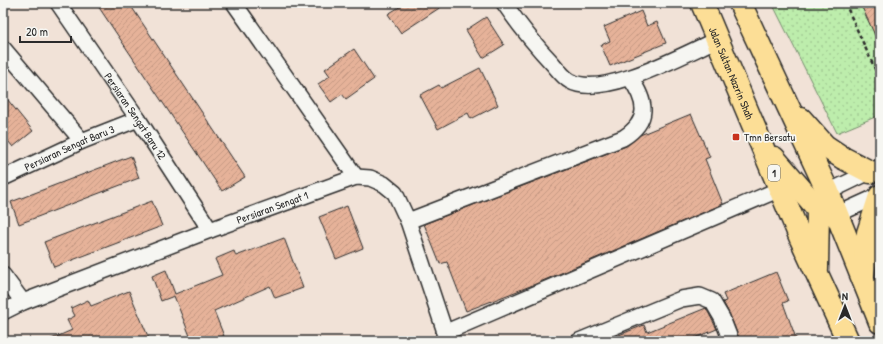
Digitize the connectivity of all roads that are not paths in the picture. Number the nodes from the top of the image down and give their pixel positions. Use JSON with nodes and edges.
{"nodes":[{"id":1,"x":58,"y":3,"type":"edge"},
{"id":2,"x":234,"y":3,"type":"edge"},
{"id":3,"x":504,"y":3,"type":"edge"},
{"id":4,"x":702,"y":3,"type":"edge"},
{"id":5,"x":740,"y":3,"type":"edge"},
{"id":6,"x":718,"y":39,"type":"junction"},
{"id":7,"x":3,"y":48,"type":"edge"},
{"id":8,"x":630,"y":78,"type":"junction"},
{"id":9,"x":785,"y":102,"type":"junction"},
{"id":10,"x":138,"y":119,"type":"junction"},
{"id":11,"x":82,"y":141,"type":"junction"},
{"id":12,"x":763,"y":145,"type":"junction"},
{"id":13,"x":875,"y":169,"type":"edge"},
{"id":14,"x":356,"y":177,"type":"junction"},
{"id":15,"x":3,"y":178,"type":"edge"},
{"id":16,"x":780,"y":189,"type":"junction"},
{"id":17,"x":880,"y":195,"type":"edge"},
{"id":18,"x":827,"y":205,"type":"junction"},
{"id":19,"x":408,"y":221,"type":"junction"},
{"id":20,"x":210,"y":230,"type":"junction"},
{"id":21,"x":816,"y":273,"type":"junction"},
{"id":22,"x":3,"y":275,"type":"edge"},
{"id":23,"x":863,"y":282,"type":"junction"},
{"id":24,"x":23,"y":302,"type":"junction"},
{"id":25,"x":3,"y":312,"type":"edge"},
{"id":26,"x":880,"y":322,"type":"edge"},
{"id":27,"x":446,"y":337,"type":"edge"},
{"id":28,"x":579,"y":341,"type":"edge"},
{"id":29,"x":731,"y":341,"type":"edge"},
{"id":30,"x":848,"y":341,"type":"edge"}],
"edges":[{"from":1,"to":10,"type":"street","name":"Persiaran Sengat Baru 12"},
{"from":2,"to":14,"type":"street"},
{"from":3,"to":8,"type":"street"},
{"from":4,"to":6,"type":"highway","name":"Jalan Sultan Nazrin Shah","number":"1"},
{"from":5,"to":9,"type":"highway"},
{"from":6,"to":8,"type":"street"},
{"from":6,"to":12,"type":"highway","name":"Jalan Sultan Nazrin Shah","number":"1"},
{"from":7,"to":11,"type":"street"},
{"from":8,"to":19,"type":"street"},
{"from":9,"to":13,"type":"highway"},
{"from":9,"to":18,"type":"highway"},
{"from":10,"to":11,"type":"street","name":"Persiaran Sengat Baru 3"},
{"from":10,"to":20,"type":"street","name":"Persiaran Sengat Baru 12"},
{"from":11,"to":15,"type":"street","name":"Persiaran Sengat Baru 3"},
{"from":12,"to":16,"type":"highway","name":"Jalan Sultan Nazrin Shah","number":"1"},
{"from":12,"to":18,"type":"highway"},
{"from":13,"to":17,"type":"street"},
{"from":13,"to":18,"type":"street"},
{"from":14,"to":19,"type":"street","name":"Persiaran Sengat 1"},
{"from":14,"to":20,"type":"street","name":"Persiaran Sengat 1"},
{"from":16,"to":21,"type":"highway","name":"Jalan Sultan Nazrin Shah","number":"1"},
{"from":16,"to":27,"type":"street"},
{"from":17,"to":18,"type":"street"},
{"from":17,"to":23,"type":"highway"},
{"from":18,"to":21,"type":"highway"},
{"from":18,"to":23,"type":"highway"},
{"from":19,"to":27,"type":"street","name":"Persiaran Sengat 1"},
{"from":20,"to":24,"type":"street","name":"Persiaran Sengat 1"},
{"from":21,"to":30,"type":"highway","name":"Jalan Sultan Nazrin Shah","number":"1"},
{"from":22,"to":24,"type":"street"},
{"from":23,"to":26,"type":"highway"},
{"from":24,"to":25,"type":"street","name":"Persiaran Sengat 1"},
{"from":28,"to":29,"type":"street"}]}
